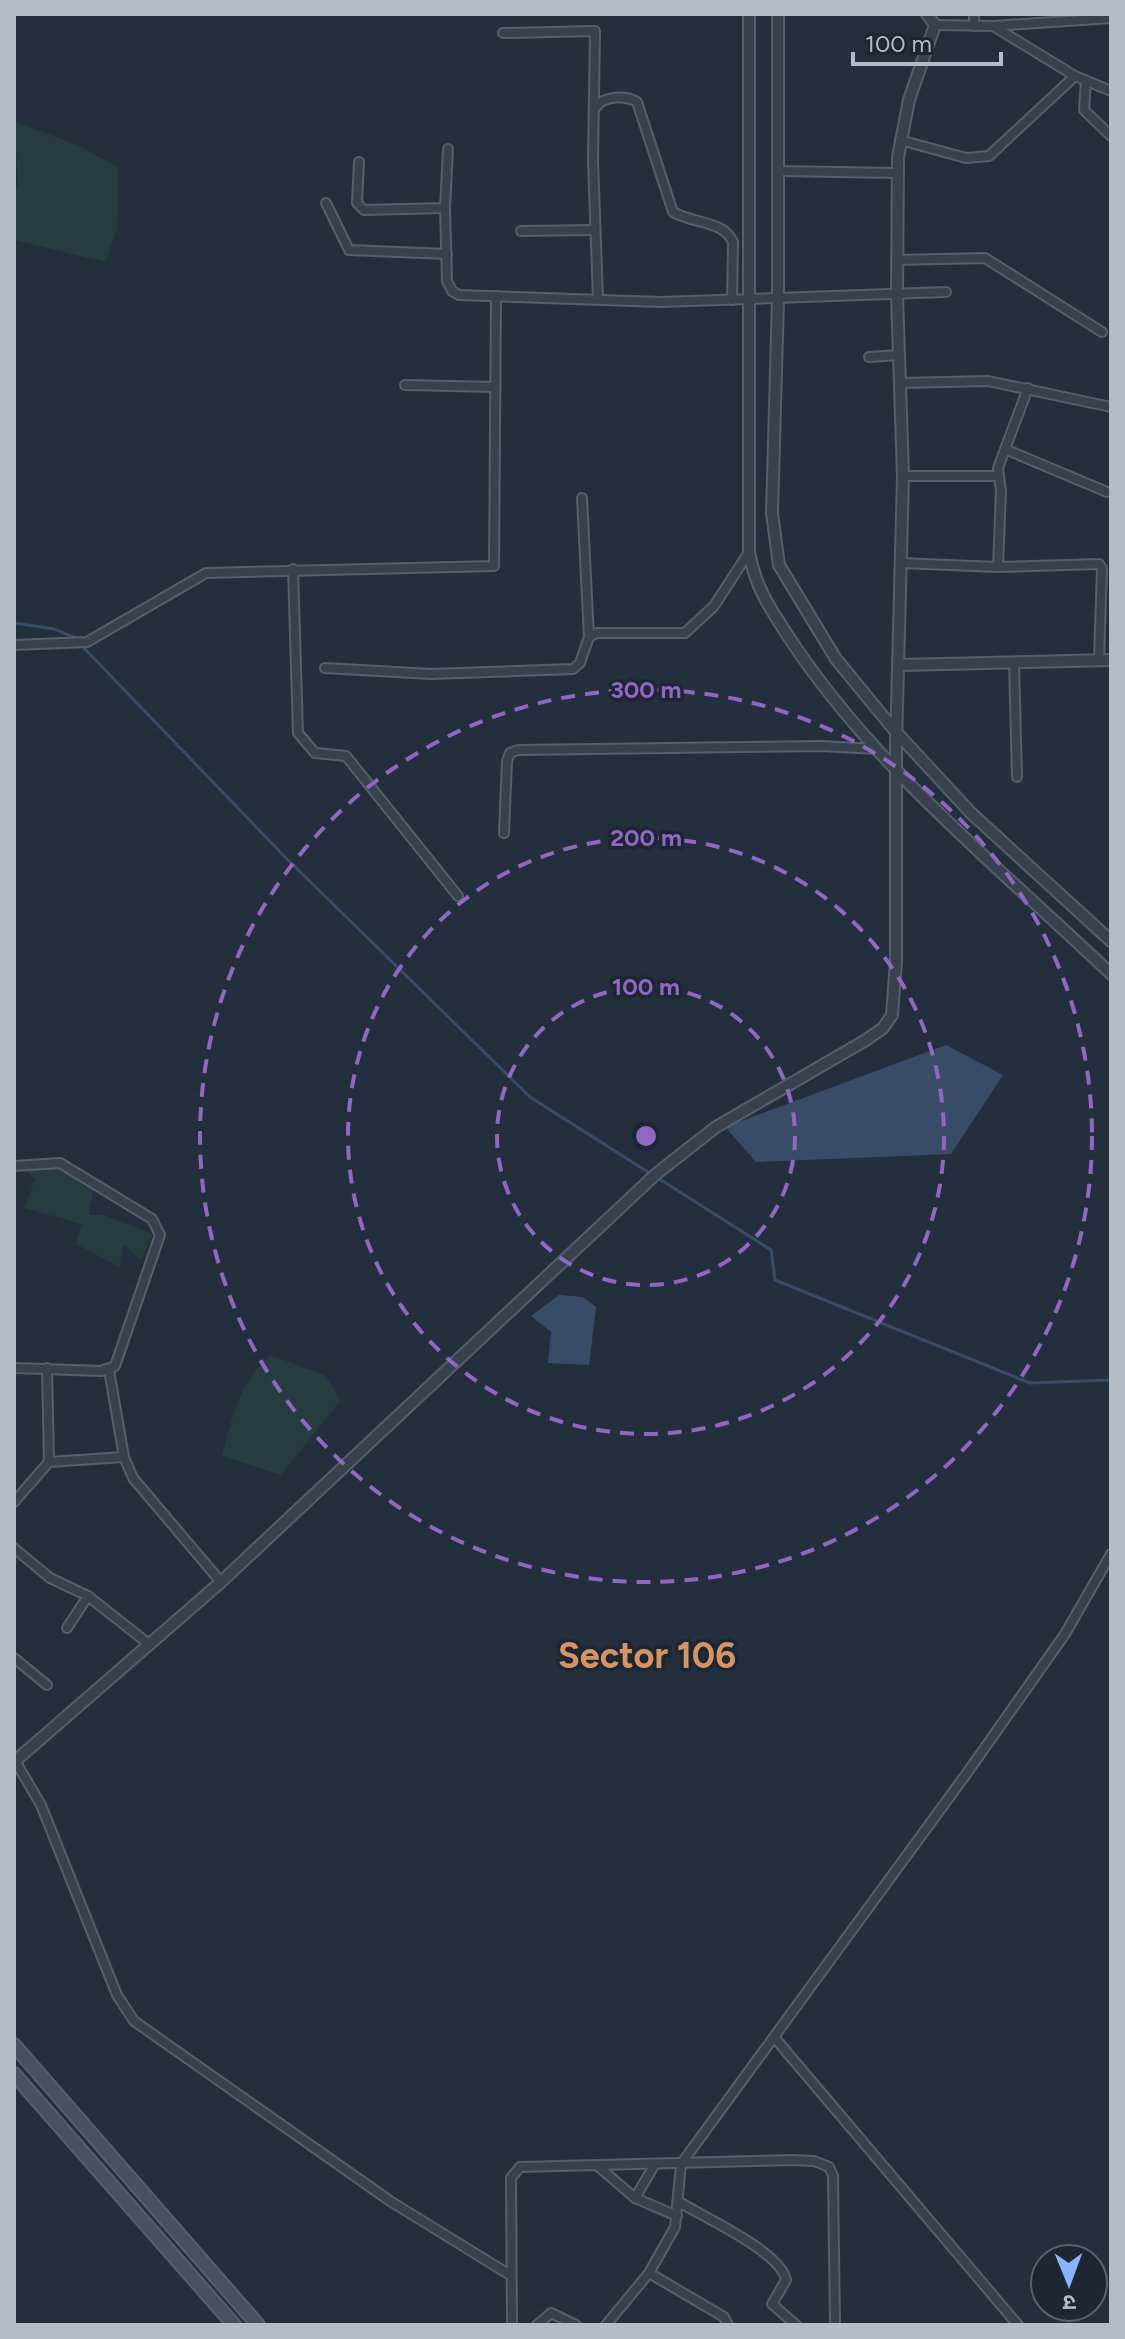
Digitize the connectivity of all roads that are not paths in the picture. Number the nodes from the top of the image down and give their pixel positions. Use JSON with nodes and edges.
{"nodes":[{"id":1,"x":749,"y":14,"type":"edge"},
{"id":2,"x":778,"y":14,"type":"edge"},
{"id":3,"x":927,"y":14,"type":"edge"},
{"id":4,"x":974,"y":14,"type":"edge"},
{"id":5,"x":1098,"y":16,"type":"edge"},
{"id":6,"x":1111,"y":18,"type":"edge"},
{"id":7,"x":935,"y":25,"type":"junction"},
{"id":8,"x":974,"y":26,"type":"junction"},
{"id":9,"x":993,"y":26,"type":"junction"},
{"id":10,"x":503,"y":33,"type":"dead end"},
{"id":11,"x":1075,"y":76,"type":"junction"},
{"id":12,"x":1086,"y":81,"type":"junction"},
{"id":13,"x":1111,"y":91,"type":"edge"},
{"id":14,"x":596,"y":106,"type":"junction"},
{"id":15,"x":1111,"y":136,"type":"edge"},
{"id":16,"x":900,"y":140,"type":"junction"},
{"id":17,"x":448,"y":149,"type":"dead end"},
{"id":18,"x":359,"y":162,"type":"dead end"},
{"id":19,"x":778,"y":171,"type":"junction"},
{"id":20,"x":898,"y":173,"type":"junction"},
{"id":21,"x":326,"y":203,"type":"dead end"},
{"id":22,"x":445,"y":208,"type":"junction"},
{"id":23,"x":595,"y":230,"type":"junction"},
{"id":24,"x":521,"y":231,"type":"dead end"},
{"id":25,"x":447,"y":254,"type":"junction"},
{"id":26,"x":897,"y":260,"type":"junction"},
{"id":27,"x":946,"y":292,"type":"dead end"},
{"id":28,"x":897,"y":295,"type":"junction"},
{"id":29,"x":496,"y":296,"type":"junction"},
{"id":30,"x":598,"y":299,"type":"junction"},
{"id":31,"x":732,"y":300,"type":"junction"},
{"id":32,"x":748,"y":300,"type":"junction"},
{"id":33,"x":778,"y":300,"type":"junction"},
{"id":34,"x":1102,"y":332,"type":"dead end"},
{"id":35,"x":899,"y":355,"type":"junction"},
{"id":36,"x":869,"y":357,"type":"dead end"},
{"id":37,"x":900,"y":383,"type":"junction"},
{"id":38,"x":405,"y":385,"type":"dead end"},
{"id":39,"x":495,"y":387,"type":"junction"},
{"id":40,"x":1028,"y":388,"type":"junction"},
{"id":41,"x":1110,"y":405,"type":"edge"},
{"id":42,"x":1005,"y":449,"type":"junction"},
{"id":43,"x":903,"y":476,"type":"junction"},
{"id":44,"x":999,"y":476,"type":"junction"},
{"id":45,"x":1107,"y":492,"type":"dead end"},
{"id":46,"x":582,"y":498,"type":"dead end"},
{"id":47,"x":749,"y":552,"type":"junction"},
{"id":48,"x":901,"y":563,"type":"junction"},
{"id":49,"x":998,"y":567,"type":"junction"},
{"id":50,"x":293,"y":569,"type":"junction"},
{"id":51,"x":1106,"y":603,"type":"edge"},
{"id":52,"x":589,"y":637,"type":"junction"},
{"id":53,"x":14,"y":645,"type":"edge"},
{"id":54,"x":1105,"y":660,"type":"edge"},
{"id":55,"x":1014,"y":662,"type":"junction"},
{"id":56,"x":899,"y":665,"type":"junction"},
{"id":57,"x":325,"y":668,"type":"dead end"},
{"id":58,"x":896,"y":732,"type":"junction"},
{"id":59,"x":877,"y":749,"type":"junction"},
{"id":60,"x":896,"y":770,"type":"junction"},
{"id":61,"x":1017,"y":777,"type":"dead end"},
{"id":62,"x":504,"y":833,"type":"dead end"},
{"id":63,"x":458,"y":896,"type":"dead end"},
{"id":64,"x":1111,"y":941,"type":"edge"},
{"id":65,"x":1111,"y":974,"type":"edge"},
{"id":66,"x":14,"y":1166,"type":"edge"},
{"id":67,"x":14,"y":1368,"type":"edge"},
{"id":68,"x":47,"y":1368,"type":"junction"},
{"id":69,"x":109,"y":1370,"type":"junction"},
{"id":70,"x":124,"y":1457,"type":"junction"},
{"id":71,"x":49,"y":1462,"type":"junction"},
{"id":72,"x":14,"y":1502,"type":"edge"},
{"id":73,"x":14,"y":1548,"type":"edge"},
{"id":74,"x":1111,"y":1554,"type":"edge"},
{"id":75,"x":221,"y":1582,"type":"junction"},
{"id":76,"x":88,"y":1596,"type":"junction"},
{"id":77,"x":67,"y":1628,"type":"dead end"},
{"id":78,"x":150,"y":1645,"type":"junction"},
{"id":79,"x":14,"y":1658,"type":"edge"},
{"id":80,"x":47,"y":1685,"type":"dead end"},
{"id":81,"x":15,"y":1760,"type":"edge"},
{"id":82,"x":774,"y":2037,"type":"junction"},
{"id":83,"x":14,"y":2045,"type":"edge"},
{"id":84,"x":15,"y":2076,"type":"edge"},
{"id":85,"x":655,"y":2164,"type":"junction"},
{"id":86,"x":681,"y":2164,"type":"junction"},
{"id":87,"x":599,"y":2167,"type":"junction"},
{"id":88,"x":635,"y":2198,"type":"junction"},
{"id":89,"x":679,"y":2202,"type":"junction"},
{"id":90,"x":677,"y":2216,"type":"junction"},
{"id":91,"x":649,"y":2273,"type":"junction"},
{"id":92,"x":510,"y":2275,"type":"junction"},
{"id":93,"x":234,"y":2325,"type":"edge"},
{"id":94,"x":258,"y":2325,"type":"edge"},
{"id":95,"x":512,"y":2325,"type":"edge"},
{"id":96,"x":537,"y":2325,"type":"edge"},
{"id":97,"x":576,"y":2325,"type":"edge"},
{"id":98,"x":606,"y":2325,"type":"edge"},
{"id":99,"x":728,"y":2325,"type":"edge"},
{"id":100,"x":796,"y":2325,"type":"edge"},
{"id":101,"x":835,"y":2325,"type":"edge"},
{"id":102,"x":1018,"y":2325,"type":"edge"}],
"edges":[{"from":1,"to":32,"type":"street"},
{"from":2,"to":19,"type":"street"},
{"from":3,"to":7,"type":"street"},
{"from":4,"to":8,"type":"street"},
{"from":5,"to":6,"type":"street"},
{"from":5,"to":9,"type":"street"},
{"from":7,"to":8,"type":"street"},
{"from":7,"to":16,"type":"street"},
{"from":8,"to":9,"type":"street"},
{"from":9,"to":11,"type":"street"},
{"from":10,"to":14,"type":"street"},
{"from":11,"to":12,"type":"street"},
{"from":11,"to":16,"type":"street"},
{"from":12,"to":13,"type":"street"},
{"from":12,"to":15,"type":"street"},
{"from":14,"to":23,"type":"street"},
{"from":14,"to":31,"type":"street"},
{"from":16,"to":20,"type":"street"},
{"from":17,"to":22,"type":"street"},
{"from":18,"to":22,"type":"street"},
{"from":19,"to":20,"type":"street"},
{"from":19,"to":33,"type":"street"},
{"from":20,"to":26,"type":"street"},
{"from":21,"to":25,"type":"street"},
{"from":22,"to":25,"type":"street"},
{"from":23,"to":24,"type":"street"},
{"from":23,"to":30,"type":"street"},
{"from":25,"to":29,"type":"street"},
{"from":26,"to":28,"type":"street"},
{"from":26,"to":34,"type":"street"},
{"from":27,"to":28,"type":"street"},
{"from":28,"to":33,"type":"street"},
{"from":28,"to":35,"type":"street"},
{"from":29,"to":30,"type":"street"},
{"from":29,"to":39,"type":"street"},
{"from":30,"to":31,"type":"street"},
{"from":31,"to":32,"type":"street"},
{"from":32,"to":33,"type":"street"},
{"from":32,"to":47,"type":"street"},
{"from":33,"to":58,"type":"street"},
{"from":35,"to":36,"type":"street"},
{"from":35,"to":37,"type":"street"},
{"from":37,"to":40,"type":"street"},
{"from":37,"to":43,"type":"street"},
{"from":38,"to":39,"type":"street"},
{"from":39,"to":50,"type":"street"},
{"from":40,"to":41,"type":"street"},
{"from":40,"to":42,"type":"street"},
{"from":42,"to":44,"type":"street"},
{"from":42,"to":45,"type":"street"},
{"from":43,"to":44,"type":"street"},
{"from":43,"to":48,"type":"street"},
{"from":44,"to":49,"type":"street"},
{"from":46,"to":52,"type":"street"},
{"from":47,"to":52,"type":"street"},
{"from":47,"to":59,"type":"street"},
{"from":48,"to":49,"type":"street"},
{"from":48,"to":56,"type":"street"},
{"from":49,"to":51,"type":"street"},
{"from":50,"to":53,"type":"street"},
{"from":50,"to":63,"type":"street"},
{"from":51,"to":54,"type":"street"},
{"from":52,"to":57,"type":"street"},
{"from":54,"to":55,"type":"street"},
{"from":55,"to":56,"type":"street"},
{"from":55,"to":61,"type":"street"},
{"from":56,"to":58,"type":"street"},
{"from":58,"to":60,"type":"street"},
{"from":58,"to":64,"type":"street"},
{"from":59,"to":60,"type":"street"},
{"from":59,"to":62,"type":"street"},
{"from":60,"to":65,"type":"street"},
{"from":60,"to":75,"type":"street"},
{"from":66,"to":69,"type":"street"},
{"from":67,"to":68,"type":"street"},
{"from":68,"to":69,"type":"street"},
{"from":68,"to":71,"type":"street"},
{"from":69,"to":70,"type":"street"},
{"from":70,"to":71,"type":"street"},
{"from":70,"to":75,"type":"street"},
{"from":71,"to":72,"type":"street"},
{"from":73,"to":76,"type":"street"},
{"from":74,"to":82,"type":"street"},
{"from":75,"to":78,"type":"street"},
{"from":76,"to":77,"type":"street"},
{"from":76,"to":78,"type":"street"},
{"from":78,"to":81,"type":"street"},
{"from":79,"to":80,"type":"street"},
{"from":81,"to":92,"type":"street"},
{"from":82,"to":86,"type":"street"},
{"from":82,"to":102,"type":"street"},
{"from":83,"to":94,"type":"main road"},
{"from":84,"to":93,"type":"main road"},
{"from":85,"to":86,"type":"street"},
{"from":85,"to":87,"type":"street"},
{"from":85,"to":88,"type":"street"},
{"from":86,"to":89,"type":"street"},
{"from":86,"to":101,"type":"street"},
{"from":87,"to":88,"type":"street"},
{"from":87,"to":92,"type":"street"},
{"from":88,"to":90,"type":"street"},
{"from":89,"to":90,"type":"street"},
{"from":89,"to":100,"type":"street"},
{"from":90,"to":91,"type":"street"},
{"from":91,"to":98,"type":"street"},
{"from":91,"to":99,"type":"street"},
{"from":92,"to":95,"type":"street"},
{"from":96,"to":97,"type":"street"}]}
